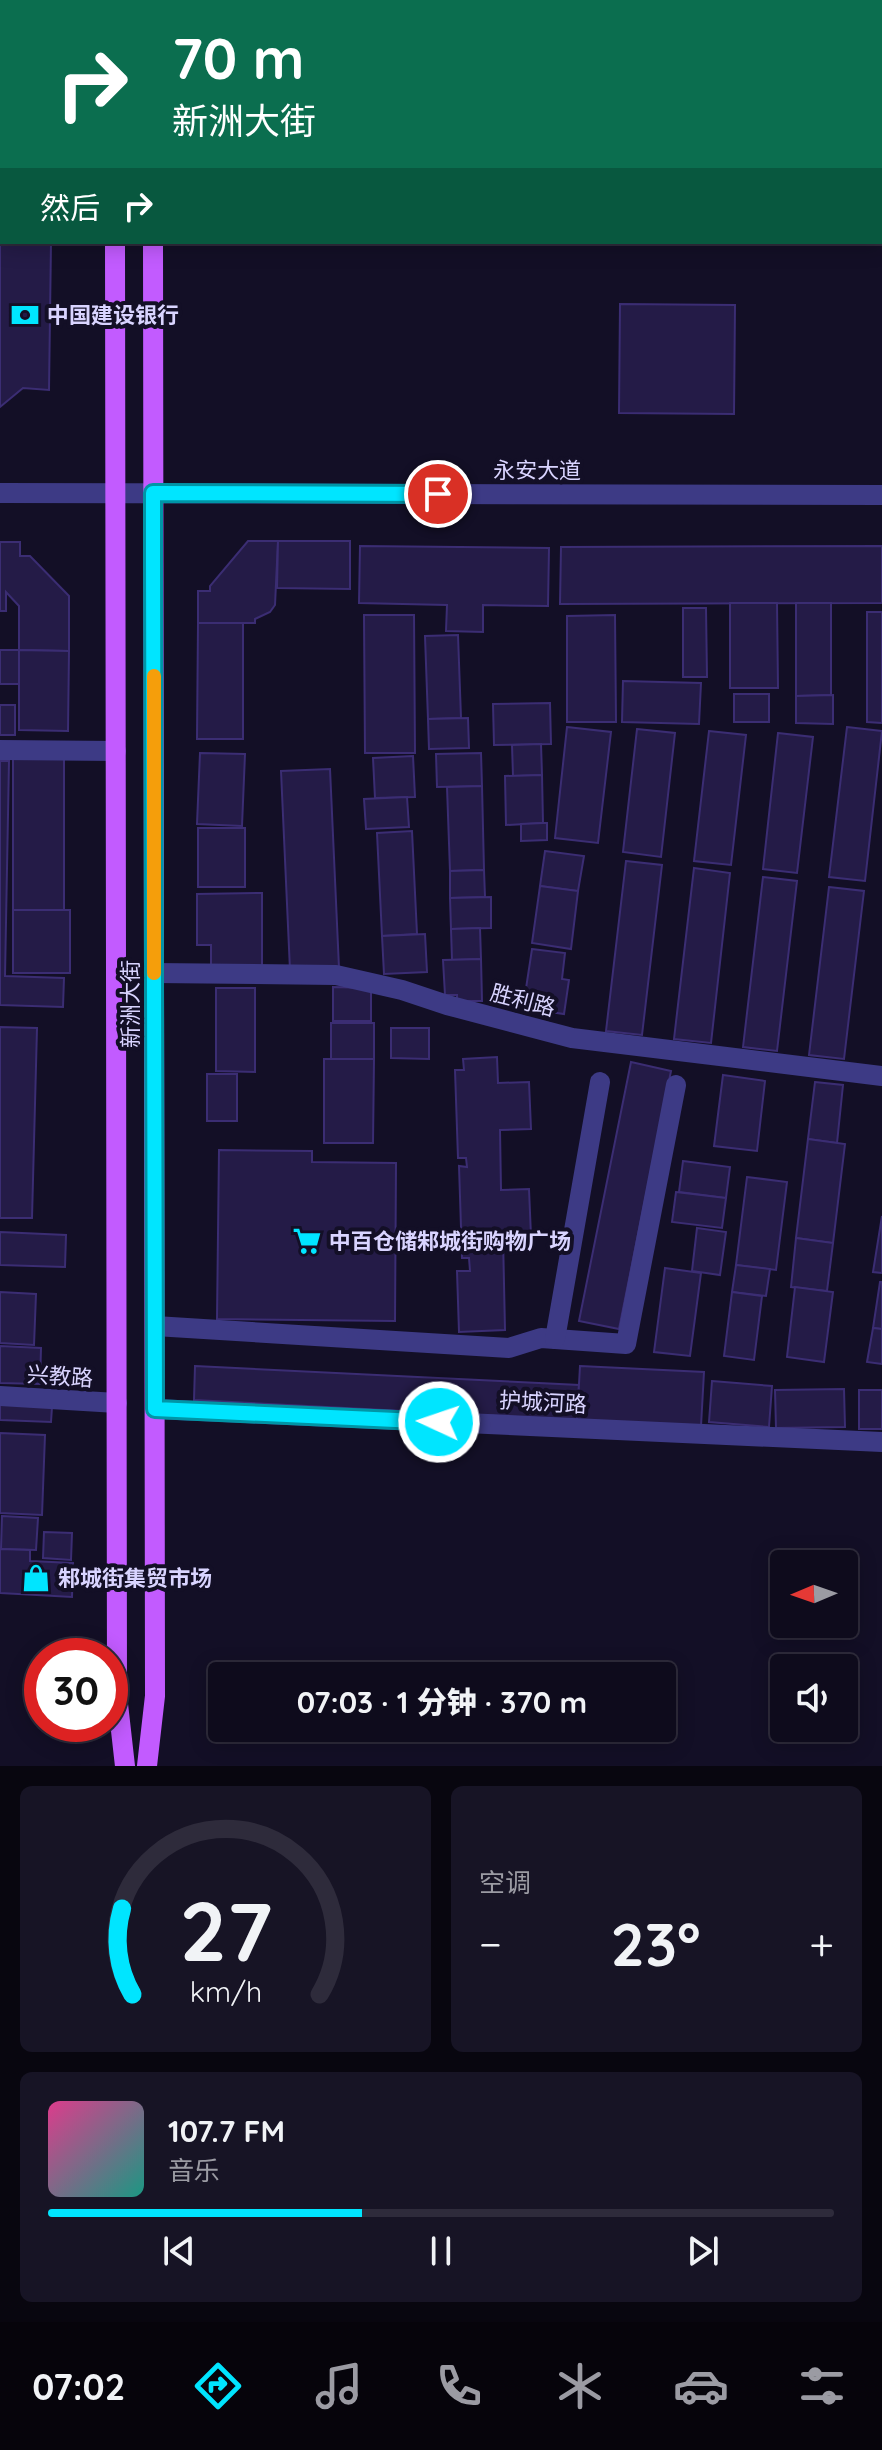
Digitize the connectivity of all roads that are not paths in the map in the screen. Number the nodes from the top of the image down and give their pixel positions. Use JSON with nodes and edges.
{"nodes":[{"id":1,"x":115,"y":244,"type":"edge"},
{"id":2,"x":153,"y":244,"type":"edge"},
{"id":3,"x":0,"y":493,"type":"edge"},
{"id":4,"x":115,"y":493,"type":"junction"},
{"id":5,"x":153,"y":493,"type":"junction"},
{"id":6,"x":882,"y":495,"type":"edge"},
{"id":7,"x":0,"y":750,"type":"edge"},
{"id":8,"x":116,"y":751,"type":"junction"},
{"id":9,"x":154,"y":973,"type":"junction"},
{"id":10,"x":882,"y":1076,"type":"edge"},
{"id":11,"x":600,"y":1082,"type":"dead end"},
{"id":12,"x":676,"y":1085,"type":"dead end"},
{"id":13,"x":155,"y":1326,"type":"junction"},
{"id":14,"x":555,"y":1339,"type":"junction"},
{"id":15,"x":0,"y":1396,"type":"edge"},
{"id":16,"x":117,"y":1403,"type":"junction"},
{"id":17,"x":155,"y":1409,"type":"junction"},
{"id":18,"x":882,"y":1442,"type":"edge"},
{"id":19,"x":125,"y":1766,"type":"edge"},
{"id":20,"x":147,"y":1766,"type":"edge"}],
"edges":[{"from":1,"to":4,"type":"main road","name":"新洲大街"},
{"from":2,"to":5,"type":"main road","name":"新洲大街"},
{"from":3,"to":4,"type":"street","name":"永安大道"},
{"from":4,"to":5,"type":"street","name":"永安大道"},
{"from":4,"to":8,"type":"main road","name":"新洲大街"},
{"from":5,"to":6,"type":"street","name":"永安大道"},
{"from":5,"to":9,"type":"main road","name":"新洲大街"},
{"from":7,"to":8,"type":"street"},
{"from":8,"to":16,"type":"main road","name":"新洲大街"},
{"from":9,"to":10,"type":"street","name":"胜利路"},
{"from":9,"to":13,"type":"main road","name":"新洲大街"},
{"from":11,"to":14,"type":"street"},
{"from":12,"to":14,"type":"street"},
{"from":13,"to":14,"type":"street"},
{"from":13,"to":17,"type":"main road","name":"新洲大街"},
{"from":15,"to":16,"type":"street","name":"兴教路"},
{"from":16,"to":19,"type":"main road","name":"新洲大街"},
{"from":17,"to":18,"type":"street","name":"护城河路"},
{"from":17,"to":20,"type":"main road","name":"新洲大街"}]}
